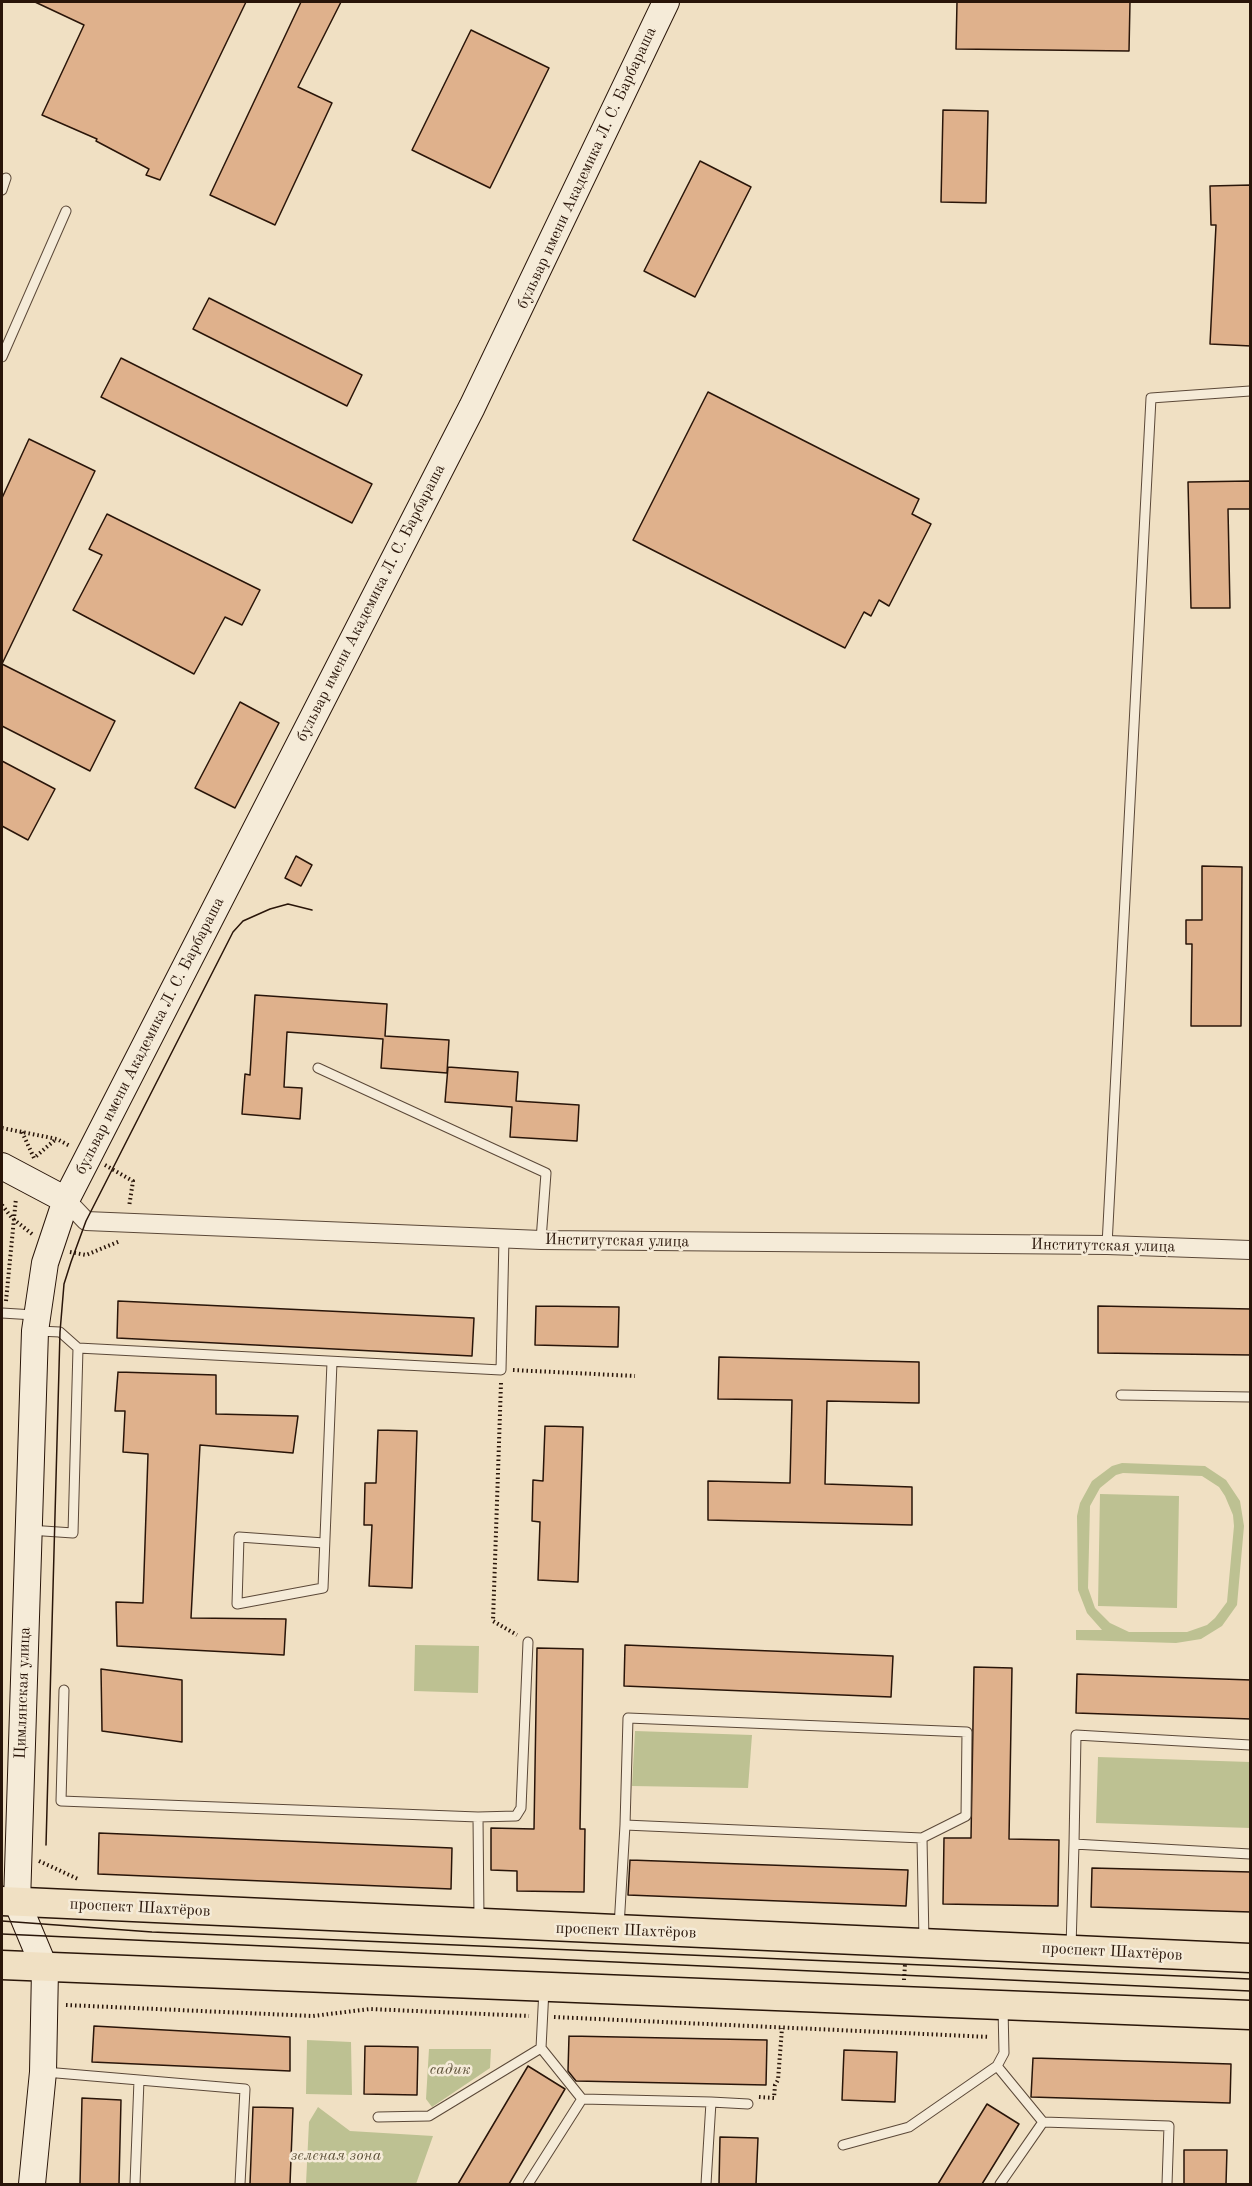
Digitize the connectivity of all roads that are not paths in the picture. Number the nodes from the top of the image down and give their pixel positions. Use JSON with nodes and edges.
{"nodes":[{"id":1,"x":666,"y":2,"type":"edge"},
{"id":2,"x":6,"y":178,"type":"dead end"},
{"id":3,"x":2,"y":190,"type":"edge"},
{"id":4,"x":66,"y":211,"type":"dead end"},
{"id":5,"x":2,"y":357,"type":"edge"},
{"id":6,"x":1251,"y":391,"type":"edge"},
{"id":7,"x":318,"y":1068,"type":"dead end"},
{"id":8,"x":19,"y":1167,"type":"edge"},
{"id":9,"x":66,"y":1200,"type":"junction"},
{"id":10,"x":504,"y":1238,"type":"junction"},
{"id":11,"x":541,"y":1240,"type":"junction"},
{"id":12,"x":1107,"y":1245,"type":"junction"},
{"id":13,"x":1251,"y":1250,"type":"edge"},
{"id":14,"x":3,"y":1313,"type":"edge"},
{"id":15,"x":36,"y":1323,"type":"junction"},
{"id":16,"x":78,"y":1348,"type":"junction"},
{"id":17,"x":332,"y":1362,"type":"junction"},
{"id":18,"x":1121,"y":1395,"type":"dead end"},
{"id":19,"x":1251,"y":1397,"type":"edge"},
{"id":20,"x":29,"y":1530,"type":"junction"},
{"id":21,"x":324,"y":1543,"type":"junction"},
{"id":22,"x":528,"y":1642,"type":"road end"},
{"id":23,"x":63,"y":1690,"type":"dead end"},
{"id":24,"x":1251,"y":1745,"type":"edge"},
{"id":25,"x":478,"y":1817,"type":"junction"},
{"id":26,"x":625,"y":1825,"type":"junction"},
{"id":27,"x":922,"y":1838,"type":"junction"},
{"id":28,"x":1074,"y":1844,"type":"junction"},
{"id":29,"x":1251,"y":1854,"type":"edge"},
{"id":30,"x":9,"y":1902,"type":"edge"},
{"id":31,"x":479,"y":1925,"type":"junction"},
{"id":32,"x":619,"y":1930,"type":"junction"},
{"id":33,"x":924,"y":1943,"type":"junction"},
{"id":34,"x":1071,"y":1950,"type":"junction"},
{"id":35,"x":1251,"y":1958,"type":"edge"},
{"id":36,"x":2,"y":1965,"type":"edge"},
{"id":37,"x":45,"y":1969,"type":"junction"},
{"id":38,"x":545,"y":1986,"type":"junction"},
{"id":39,"x":1003,"y":2005,"type":"junction"},
{"id":40,"x":1251,"y":2015,"type":"edge"},
{"id":41,"x":541,"y":2048,"type":"junction"},
{"id":42,"x":997,"y":2066,"type":"junction"},
{"id":43,"x":43,"y":2072,"type":"junction"},
{"id":44,"x":138,"y":2080,"type":"junction"},
{"id":45,"x":582,"y":2098,"type":"junction"},
{"id":46,"x":711,"y":2102,"type":"junction"},
{"id":47,"x":748,"y":2104,"type":"road end"},
{"id":48,"x":378,"y":2117,"type":"dead end"},
{"id":49,"x":1043,"y":2122,"type":"junction"},
{"id":50,"x":843,"y":2145,"type":"dead end"},
{"id":51,"x":32,"y":2184,"type":"edge"},
{"id":52,"x":135,"y":2184,"type":"edge"},
{"id":53,"x":240,"y":2184,"type":"edge"},
{"id":54,"x":528,"y":2184,"type":"edge"},
{"id":55,"x":706,"y":2184,"type":"edge"},
{"id":56,"x":1000,"y":2184,"type":"edge"},
{"id":57,"x":1167,"y":2184,"type":"edge"}],
"edges":[{"from":1,"to":9,"type":"street","name":"бульвар имени Академика Л. С. Барбараша"},
{"from":2,"to":3,"type":"lane"},
{"from":4,"to":5,"type":"lane"},
{"from":6,"to":12,"type":"lane"},
{"from":7,"to":11,"type":"lane"},
{"from":8,"to":9,"type":"street","name":"Институтская улица"},
{"from":9,"to":10,"type":"street","name":"Институтская улица"},
{"from":9,"to":15,"type":"street","name":"Цимлянская улица"},
{"from":10,"to":11,"type":"street","name":"Институтская улица"},
{"from":10,"to":17,"type":"lane"},
{"from":11,"to":12,"type":"street","name":"Институтская улица"},
{"from":12,"to":13,"type":"street","name":"Институтская улица"},
{"from":14,"to":15,"type":"lane"},
{"from":15,"to":16,"type":"lane"},
{"from":15,"to":20,"type":"street","name":"Цимлянская улица"},
{"from":16,"to":17,"type":"lane"},
{"from":16,"to":20,"type":"lane"},
{"from":17,"to":21,"type":"lane"},
{"from":18,"to":19,"type":"lane"},
{"from":20,"to":30,"type":"street","name":"Цимлянская улица"},
{"from":21,"to":21,"type":"lane"},
{"from":22,"to":25,"type":"lane"},
{"from":23,"to":25,"type":"lane"},
{"from":24,"to":28,"type":"lane"},
{"from":25,"to":31,"type":"lane"},
{"from":26,"to":27,"type":"lane"},
{"from":26,"to":27,"type":"lane"},
{"from":26,"to":32,"type":"lane"},
{"from":27,"to":33,"type":"lane"},
{"from":28,"to":29,"type":"lane"},
{"from":28,"to":34,"type":"lane"},
{"from":30,"to":31,"type":"main road","name":"проспект Шахтёров"},
{"from":30,"to":37,"type":"street","name":"Цимлянская улица"},
{"from":31,"to":32,"type":"main road","name":"проспект Шахтёров"},
{"from":32,"to":33,"type":"main road","name":"проспект Шахтёров"},
{"from":33,"to":34,"type":"main road","name":"проспект Шахтёров"},
{"from":34,"to":35,"type":"main road","name":"проспект Шахтёров"},
{"from":36,"to":37,"type":"main road"},
{"from":37,"to":38,"type":"main road"},
{"from":37,"to":43,"type":"street","name":"Цимлянская улица"},
{"from":38,"to":39,"type":"main road"},
{"from":38,"to":41,"type":"lane"},
{"from":39,"to":40,"type":"main road"},
{"from":39,"to":42,"type":"lane"},
{"from":41,"to":45,"type":"lane"},
{"from":41,"to":48,"type":"lane"},
{"from":42,"to":49,"type":"lane"},
{"from":42,"to":50,"type":"lane"},
{"from":43,"to":44,"type":"lane"},
{"from":43,"to":51,"type":"street","name":"Цимлянская улица"},
{"from":44,"to":52,"type":"lane"},
{"from":44,"to":53,"type":"lane"},
{"from":45,"to":46,"type":"lane"},
{"from":45,"to":54,"type":"lane"},
{"from":46,"to":47,"type":"lane"},
{"from":46,"to":55,"type":"lane"},
{"from":49,"to":56,"type":"lane"},
{"from":49,"to":57,"type":"lane"}]}
